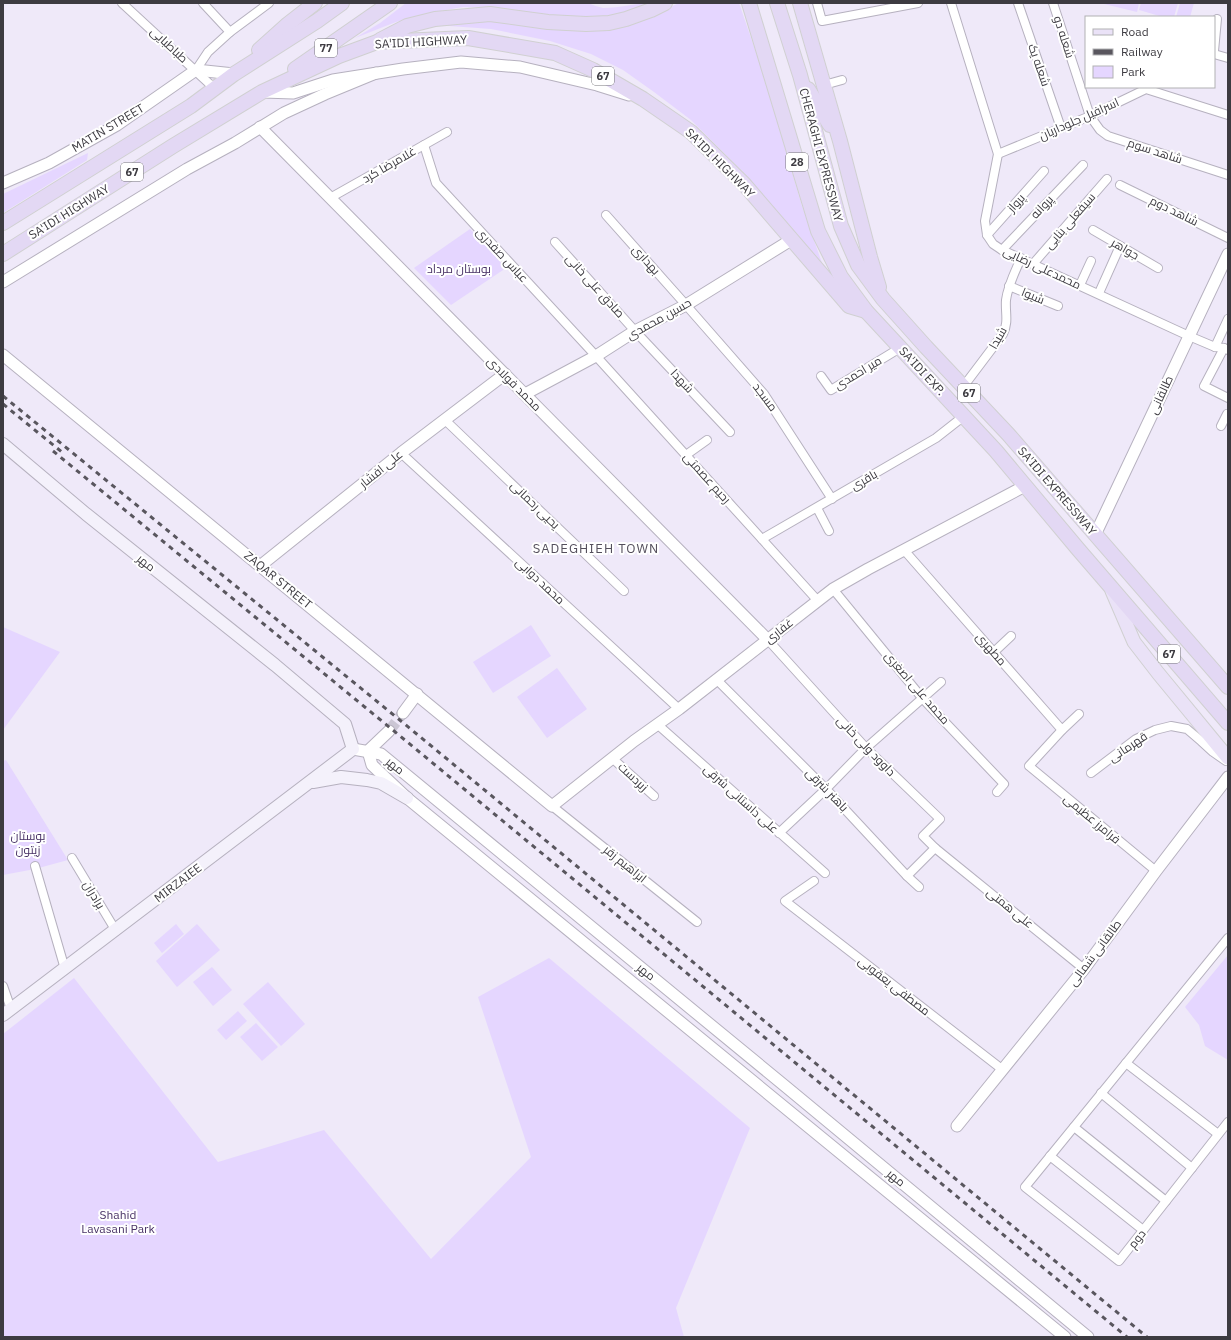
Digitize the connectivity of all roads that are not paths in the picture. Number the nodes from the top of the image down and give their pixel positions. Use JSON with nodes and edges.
{"nodes":[{"id":1,"x":122,"y":3,"type":"edge"},
{"id":2,"x":203,"y":3,"type":"edge"},
{"id":3,"x":268,"y":3,"type":"edge"},
{"id":4,"x":315,"y":3,"type":"edge"},
{"id":5,"x":342,"y":3,"type":"edge"},
{"id":6,"x":390,"y":3,"type":"edge"},
{"id":7,"x":665,"y":3,"type":"edge"},
{"id":8,"x":749,"y":3,"type":"edge"},
{"id":9,"x":777,"y":3,"type":"edge"},
{"id":10,"x":800,"y":3,"type":"edge"},
{"id":11,"x":817,"y":3,"type":"edge"},
{"id":12,"x":918,"y":3,"type":"edge"},
{"id":13,"x":951,"y":3,"type":"edge"},
{"id":14,"x":1018,"y":3,"type":"edge"},
{"id":15,"x":1053,"y":3,"type":"edge"},
{"id":16,"x":1217,"y":19,"type":"dead end"},
{"id":17,"x":230,"y":32,"type":"junction"},
{"id":18,"x":1215,"y":40,"type":"edge"},
{"id":19,"x":377,"y":42,"type":"junction"},
{"id":20,"x":1215,"y":54,"type":"edge"},
{"id":21,"x":1228,"y":58,"type":"edge"},
{"id":22,"x":196,"y":70,"type":"junction"},
{"id":23,"x":376,"y":73,"type":"junction"},
{"id":24,"x":234,"y":74,"type":"junction"},
{"id":25,"x":800,"y":75,"type":"junction"},
{"id":26,"x":842,"y":80,"type":"dead end"},
{"id":27,"x":824,"y":85,"type":"junction"},
{"id":28,"x":214,"y":88,"type":"junction"},
{"id":29,"x":262,"y":92,"type":"junction"},
{"id":30,"x":643,"y":99,"type":"junction"},
{"id":31,"x":1228,"y":115,"type":"edge"},
{"id":32,"x":1090,"y":116,"type":"junction"},
{"id":33,"x":260,"y":127,"type":"junction"},
{"id":34,"x":1061,"y":128,"type":"junction"},
{"id":35,"x":447,"y":132,"type":"dead end"},
{"id":36,"x":840,"y":141,"type":"junction"},
{"id":37,"x":424,"y":145,"type":"junction"},
{"id":38,"x":998,"y":154,"type":"junction"},
{"id":39,"x":1082,"y":165,"type":"dead end"},
{"id":40,"x":1044,"y":171,"type":"dead end"},
{"id":41,"x":1228,"y":175,"type":"edge"},
{"id":42,"x":1107,"y":179,"type":"dead end"},
{"id":43,"x":3,"y":184,"type":"edge"},
{"id":44,"x":1120,"y":185,"type":"dead end"},
{"id":45,"x":330,"y":198,"type":"junction"},
{"id":46,"x":606,"y":216,"type":"dead end"},
{"id":47,"x":3,"y":223,"type":"edge"},
{"id":48,"x":1093,"y":230,"type":"dead end"},
{"id":49,"x":987,"y":236,"type":"junction"},
{"id":50,"x":1228,"y":238,"type":"edge"},
{"id":51,"x":791,"y":240,"type":"junction"},
{"id":52,"x":555,"y":242,"type":"dead end"},
{"id":53,"x":1120,"y":246,"type":"junction"},
{"id":54,"x":1002,"y":250,"type":"junction"},
{"id":55,"x":3,"y":254,"type":"edge"},
{"id":56,"x":1228,"y":254,"type":"edge"},
{"id":57,"x":1021,"y":258,"type":"junction"},
{"id":58,"x":1092,"y":261,"type":"dead end"},
{"id":59,"x":1032,"y":264,"type":"junction"},
{"id":60,"x":1158,"y":268,"type":"dead end"},
{"id":61,"x":3,"y":282,"type":"edge"},
{"id":62,"x":1080,"y":285,"type":"junction"},
{"id":63,"x":1009,"y":286,"type":"junction"},
{"id":64,"x":1099,"y":294,"type":"junction"},
{"id":65,"x":883,"y":299,"type":"junction"},
{"id":66,"x":686,"y":305,"type":"junction"},
{"id":67,"x":1058,"y":306,"type":"dead end"},
{"id":68,"x":866,"y":311,"type":"junction"},
{"id":69,"x":1228,"y":319,"type":"edge"},
{"id":70,"x":635,"y":331,"type":"junction"},
{"id":71,"x":1189,"y":336,"type":"junction"},
{"id":72,"x":1215,"y":347,"type":"junction"},
{"id":73,"x":900,"y":348,"type":"junction"},
{"id":74,"x":1226,"y":349,"type":"edge"},
{"id":75,"x":3,"y":355,"type":"edge"},
{"id":76,"x":596,"y":356,"type":"junction"},
{"id":77,"x":505,"y":374,"type":"junction"},
{"id":78,"x":821,"y":376,"type":"dead end"},
{"id":79,"x":963,"y":387,"type":"junction"},
{"id":80,"x":525,"y":394,"type":"junction"},
{"id":81,"x":1228,"y":398,"type":"edge"},
{"id":82,"x":1228,"y":414,"type":"edge"},
{"id":83,"x":964,"y":416,"type":"junction"},
{"id":84,"x":446,"y":420,"type":"junction"},
{"id":85,"x":1221,"y":426,"type":"dead end"},
{"id":86,"x":730,"y":432,"type":"dead end"},
{"id":87,"x":707,"y":440,"type":"dead end"},
{"id":88,"x":3,"y":444,"type":"edge"},
{"id":89,"x":401,"y":453,"type":"junction"},
{"id":90,"x":686,"y":455,"type":"junction"},
{"id":91,"x":1025,"y":486,"type":"junction"},
{"id":92,"x":832,"y":499,"type":"junction"},
{"id":93,"x":817,"y":508,"type":"junction"},
{"id":94,"x":829,"y":531,"type":"dead end"},
{"id":95,"x":1095,"y":535,"type":"junction"},
{"id":96,"x":762,"y":540,"type":"junction"},
{"id":97,"x":904,"y":550,"type":"junction"},
{"id":98,"x":260,"y":566,"type":"junction"},
{"id":99,"x":1110,"y":586,"type":"junction"},
{"id":100,"x":833,"y":589,"type":"junction"},
{"id":101,"x":624,"y":591,"type":"dead end"},
{"id":102,"x":818,"y":601,"type":"junction"},
{"id":103,"x":1011,"y":636,"type":"dead end"},
{"id":104,"x":768,"y":640,"type":"junction"},
{"id":105,"x":994,"y":652,"type":"junction"},
{"id":106,"x":716,"y":679,"type":"junction"},
{"id":107,"x":941,"y":682,"type":"dead end"},
{"id":108,"x":1228,"y":686,"type":"edge"},
{"id":109,"x":417,"y":694,"type":"junction"},
{"id":110,"x":923,"y":699,"type":"junction"},
{"id":111,"x":679,"y":709,"type":"junction"},
{"id":112,"x":403,"y":713,"type":"tunnel mouth"},
{"id":113,"x":1079,"y":714,"type":"dead end"},
{"id":114,"x":1228,"y":723,"type":"edge"},
{"id":115,"x":657,"y":724,"type":"junction"},
{"id":116,"x":1062,"y":730,"type":"junction"},
{"id":117,"x":389,"y":731,"type":"tunnel mouth"},
{"id":118,"x":866,"y":748,"type":"junction"},
{"id":119,"x":353,"y":749,"type":"junction"},
{"id":120,"x":368,"y":751,"type":"junction"},
{"id":121,"x":612,"y":758,"type":"junction"},
{"id":122,"x":1228,"y":758,"type":"edge"},
{"id":123,"x":1228,"y":762,"type":"edge"},
{"id":124,"x":1091,"y":773,"type":"dead end"},
{"id":125,"x":1228,"y":777,"type":"edge"},
{"id":126,"x":310,"y":782,"type":"junction"},
{"id":127,"x":826,"y":789,"type":"junction"},
{"id":128,"x":997,"y":792,"type":"dead end"},
{"id":129,"x":654,"y":796,"type":"dead end"},
{"id":130,"x":408,"y":798,"type":"junction"},
{"id":131,"x":552,"y":806,"type":"junction"},
{"id":132,"x":779,"y":833,"type":"junction"},
{"id":133,"x":935,"y":848,"type":"junction"},
{"id":134,"x":72,"y":858,"type":"dead end"},
{"id":135,"x":35,"y":866,"type":"dead end"},
{"id":136,"x":1156,"y":871,"type":"junction"},
{"id":137,"x":825,"y":873,"type":"dead end"},
{"id":138,"x":907,"y":876,"type":"junction"},
{"id":139,"x":814,"y":881,"type":"dead end"},
{"id":140,"x":919,"y":887,"type":"dead end"},
{"id":141,"x":697,"y":922,"type":"dead end"},
{"id":142,"x":116,"y":931,"type":"junction"},
{"id":143,"x":1228,"y":938,"type":"edge"},
{"id":144,"x":65,"y":969,"type":"junction"},
{"id":145,"x":1084,"y":969,"type":"junction"},
{"id":146,"x":3,"y":986,"type":"edge"},
{"id":147,"x":7,"y":1012,"type":"edge"},
{"id":148,"x":1126,"y":1063,"type":"junction"},
{"id":149,"x":1003,"y":1070,"type":"junction"},
{"id":150,"x":1101,"y":1094,"type":"junction"},
{"id":151,"x":1228,"y":1122,"type":"edge"},
{"id":152,"x":957,"y":1126,"type":"dead end"},
{"id":153,"x":1074,"y":1127,"type":"junction"},
{"id":154,"x":1218,"y":1134,"type":"junction"},
{"id":155,"x":1050,"y":1156,"type":"junction"},
{"id":156,"x":1192,"y":1168,"type":"junction"},
{"id":157,"x":1166,"y":1201,"type":"junction"},
{"id":158,"x":1143,"y":1230,"type":"junction"},
{"id":159,"x":999,"y":1264,"type":"junction"},
{"id":160,"x":991,"y":1276,"type":"junction"},
{"id":161,"x":1066,"y":1337,"type":"edge"},
{"id":162,"x":1088,"y":1337,"type":"edge"}],
"edges":[{"from":1,"to":22,"type":"street","name":"طباطبایی"},
{"from":2,"to":17,"type":"street"},
{"from":3,"to":17,"type":"street"},
{"from":4,"to":24,"type":"highway"},
{"from":5,"to":24,"type":"highway","number":"77"},
{"from":6,"to":29,"type":"highway","number":"77"},
{"from":7,"to":19,"type":"highway"},
{"from":8,"to":68,"type":"highway","name":"CHERAGHI EXPRESSWAY","number":"28"},
{"from":9,"to":25,"type":"highway","name":"CHERAGHI EXPRESSWAY","number":"28"},
{"from":10,"to":27,"type":"highway"},
{"from":11,"to":12,"type":"street"},
{"from":13,"to":38,"type":"street"},
{"from":14,"to":34,"type":"street","name":"شعله یک"},
{"from":15,"to":32,"type":"street","name":"شعله دو"},
{"from":16,"to":18,"type":"street"},
{"from":17,"to":22,"type":"street"},
{"from":19,"to":29,"type":"highway","name":"SA'IDI HIGHWAY","number":"67"},
{"from":19,"to":30,"type":"highway","name":"SA'IDI HIGHWAY","number":"67"},
{"from":20,"to":21,"type":"street"},
{"from":22,"to":24,"type":"street"},
{"from":22,"to":28,"type":"street","name":"طباطبایی"},
{"from":22,"to":43,"type":"street","name":"MATIN STREET"},
{"from":23,"to":29,"type":"street"},
{"from":23,"to":30,"type":"street"},
{"from":23,"to":33,"type":"street"},
{"from":24,"to":28,"type":"highway","number":"67"},
{"from":25,"to":36,"type":"highway"},
{"from":25,"to":65,"type":"highway","name":"CHERAGHI EXPRESSWAY","number":"28"},
{"from":26,"to":27,"type":"street"},
{"from":27,"to":36,"type":"highway"},
{"from":28,"to":47,"type":"highway","number":"67"},
{"from":29,"to":55,"type":"highway","name":"SA'IDI HIGHWAY","number":"67"},
{"from":30,"to":51,"type":"highway","name":"SA'IDI HIGHWAY","number":"67"},
{"from":31,"to":32,"type":"street","name":"اسرافیل جلوداریان"},
{"from":32,"to":34,"type":"street","name":"اسرافیل جلوداریان"},
{"from":32,"to":41,"type":"street","name":"شاهد سوم"},
{"from":33,"to":45,"type":"street","name":"محمد فولادی"},
{"from":33,"to":61,"type":"street"},
{"from":34,"to":38,"type":"street","name":"اسرافیل جلوداریان"},
{"from":35,"to":37,"type":"street","name":"غلامرضا کرد"},
{"from":36,"to":65,"type":"highway"},
{"from":37,"to":45,"type":"street","name":"غلامرضا کرد"},
{"from":37,"to":76,"type":"street","name":"عباس صفدری"},
{"from":38,"to":49,"type":"street"},
{"from":39,"to":54,"type":"street","name":"پروانه"},
{"from":40,"to":49,"type":"street","name":"پرواز"},
{"from":42,"to":59,"type":"street","name":"سیفعلی بنایی"},
{"from":44,"to":50,"type":"street","name":"شاهد دوم"},
{"from":45,"to":77,"type":"street","name":"محمد فولادی"},
{"from":46,"to":66,"type":"street","name":"بهداری"},
{"from":48,"to":53,"type":"street","name":"جواهر"},
{"from":49,"to":54,"type":"street","name":"محمدعلی رضایی"},
{"from":51,"to":66,"type":"street","name":"حسین محمدی"},
{"from":51,"to":68,"type":"highway","name":"SA'IDI HIGHWAY","number":"67"},
{"from":52,"to":70,"type":"street","name":"صادق علی خانی"},
{"from":53,"to":60,"type":"street","name":"جواهر"},
{"from":53,"to":64,"type":"street"},
{"from":54,"to":57,"type":"street","name":"محمدعلی رضایی"},
{"from":56,"to":71,"type":"street","name":"طالقانی"},
{"from":57,"to":59,"type":"street","name":"محمدعلی رضایی"},
{"from":57,"to":63,"type":"street","name":"شیدا"},
{"from":58,"to":62,"type":"street"},
{"from":59,"to":62,"type":"street","name":"محمدعلی رضایی"},
{"from":62,"to":64,"type":"street","name":"محمدعلی رضایی"},
{"from":63,"to":67,"type":"street","name":"شیوا"},
{"from":63,"to":79,"type":"street","name":"شیدا"},
{"from":64,"to":71,"type":"street","name":"محمدعلی رضایی"},
{"from":65,"to":79,"type":"highway","name":"SA'IDI EXPRESSWAY","number":"67"},
{"from":66,"to":70,"type":"street","name":"حسین محمدی"},
{"from":66,"to":92,"type":"street","name":"مسجد"},
{"from":68,"to":73,"type":"highway","name":"SA'IDI EXP.","number":"67"},
{"from":69,"to":72,"type":"street"},
{"from":70,"to":76,"type":"street","name":"حسین محمدی"},
{"from":70,"to":86,"type":"street","name":"شهدا"},
{"from":71,"to":72,"type":"street","name":"محمدعلی رضایی"},
{"from":71,"to":95,"type":"street","name":"طالقانی"},
{"from":72,"to":74,"type":"street","name":"محمدعلی رضایی"},
{"from":73,"to":78,"type":"street","name":"میر احمدی"},
{"from":73,"to":83,"type":"highway","name":"SA'IDI EXP.","number":"67"},
{"from":74,"to":81,"type":"street"},
{"from":75,"to":98,"type":"street","name":"ZAQAR STREET"},
{"from":76,"to":80,"type":"street","name":"حسین محمدی"},
{"from":76,"to":90,"type":"street","name":"رحیم عصمتی"},
{"from":77,"to":80,"type":"street","name":"محمد فولادی"},
{"from":77,"to":84,"type":"street","name":"علی افشار"},
{"from":79,"to":95,"type":"highway","name":"SA'IDI EXPRESSWAY","number":"67"},
{"from":80,"to":104,"type":"street","name":"محمد فولادی"},
{"from":82,"to":85,"type":"street"},
{"from":83,"to":91,"type":"highway","name":"SA'IDI EXP.","number":"67"},
{"from":83,"to":92,"type":"street","name":"باقری"},
{"from":84,"to":89,"type":"street","name":"علی افشار"},
{"from":84,"to":101,"type":"street","name":"یحیی رحمانی"},
{"from":87,"to":90,"type":"street"},
{"from":88,"to":119,"type":"main road","name":"مهر"},
{"from":89,"to":98,"type":"street","name":"علی افشار"},
{"from":89,"to":111,"type":"street","name":"محمد دوابی"},
{"from":90,"to":96,"type":"street","name":"رحیم عصمتی"},
{"from":91,"to":97,"type":"street","name":"غفاری"},
{"from":91,"to":99,"type":"highway","name":"SA'IDI EXPRESSWAY","number":"67"},
{"from":92,"to":93,"type":"street","name":"باقری"},
{"from":93,"to":94,"type":"street"},
{"from":93,"to":96,"type":"street","name":"باقری"},
{"from":95,"to":108,"type":"highway","name":"SA'IDI EXPRESSWAY","number":"67"},
{"from":96,"to":102,"type":"street","name":"رحیم عصمتی"},
{"from":97,"to":100,"type":"street","name":"غفاری"},
{"from":97,"to":105,"type":"street","name":"مطهری"},
{"from":98,"to":109,"type":"street","name":"ZAQAR STREET"},
{"from":99,"to":114,"type":"highway","name":"SA'IDI EXPRESSWAY","number":"67"},
{"from":99,"to":122,"type":"main road"},
{"from":100,"to":102,"type":"street","name":"غفاری"},
{"from":100,"to":110,"type":"street","name":"محمد علی اصغری"},
{"from":102,"to":104,"type":"street","name":"غفاری"},
{"from":103,"to":105,"type":"street"},
{"from":104,"to":106,"type":"street","name":"غفاری"},
{"from":104,"to":118,"type":"street","name":"داوود ولی خانی"},
{"from":105,"to":116,"type":"street","name":"مطهری"},
{"from":106,"to":111,"type":"street","name":"غفاری"},
{"from":106,"to":127,"type":"street","name":"باهنر شرقی"},
{"from":107,"to":110,"type":"street"},
{"from":109,"to":112,"type":"street"},
{"from":109,"to":131,"type":"street","name":"ZAQAR STREET"},
{"from":110,"to":118,"type":"street"},
{"from":110,"to":128,"type":"street","name":"محمد علی اصغری"},
{"from":111,"to":115,"type":"street","name":"غفاری"},
{"from":113,"to":116,"type":"street"},
{"from":115,"to":121,"type":"street","name":"غفاری"},
{"from":115,"to":132,"type":"street","name":"علی داستانی شرقی"},
{"from":116,"to":136,"type":"street","name":"فرامرز عظیمی"},
{"from":117,"to":120,"type":"street"},
{"from":118,"to":127,"type":"street"},
{"from":118,"to":133,"type":"street","name":"داوود ولی خانی"},
{"from":119,"to":120,"type":"street"},
{"from":119,"to":126,"type":"main road","name":"MIRZAIEE"},
{"from":120,"to":130,"type":"street","name":"مهر"},
{"from":120,"to":159,"type":"street","name":"مهر"},
{"from":121,"to":129,"type":"street","name":"زبردست"},
{"from":121,"to":131,"type":"street","name":"غفاری"},
{"from":123,"to":124,"type":"street","name":"قهرمانی"},
{"from":125,"to":136,"type":"street","name":"طالقانی شمالی"},
{"from":126,"to":130,"type":"main road"},
{"from":126,"to":142,"type":"main road","name":"MIRZAIEE"},
{"from":127,"to":132,"type":"street"},
{"from":127,"to":138,"type":"street","name":"باهنر شرقی"},
{"from":130,"to":160,"type":"street","name":"مهر"},
{"from":131,"to":141,"type":"street","name":"ابراهیم زقر"},
{"from":132,"to":137,"type":"street","name":"علی داستانی شرقی"},
{"from":133,"to":138,"type":"street"},
{"from":133,"to":145,"type":"street","name":"علی همتی"},
{"from":134,"to":142,"type":"street","name":"برادران"},
{"from":135,"to":144,"type":"street"},
{"from":136,"to":145,"type":"street","name":"طالقانی شمالی"},
{"from":138,"to":140,"type":"street","name":"باهنر شرقی"},
{"from":139,"to":149,"type":"street","name":"مصطفی یعقوبی"},
{"from":142,"to":144,"type":"main road","name":"MIRZAIEE"},
{"from":143,"to":148,"type":"street"},
{"from":144,"to":147,"type":"main road","name":"MIRZAIEE"},
{"from":145,"to":149,"type":"street","name":"طالقانی شمالی"},
{"from":146,"to":147,"type":"street"},
{"from":148,"to":150,"type":"street"},
{"from":148,"to":154,"type":"street"},
{"from":149,"to":152,"type":"street","name":"طالقانی شمالی"},
{"from":150,"to":153,"type":"street"},
{"from":150,"to":156,"type":"street"},
{"from":151,"to":154,"type":"street","name":"دوم"},
{"from":153,"to":155,"type":"street"},
{"from":153,"to":157,"type":"street"},
{"from":154,"to":156,"type":"street","name":"دوم"},
{"from":155,"to":158,"type":"street"},
{"from":155,"to":158,"type":"street","name":"دوم"},
{"from":156,"to":157,"type":"street","name":"دوم"},
{"from":157,"to":158,"type":"street","name":"دوم"},
{"from":159,"to":160,"type":"street"},
{"from":159,"to":162,"type":"street","name":"مهر"},
{"from":160,"to":161,"type":"street","name":"مهر"}]}
